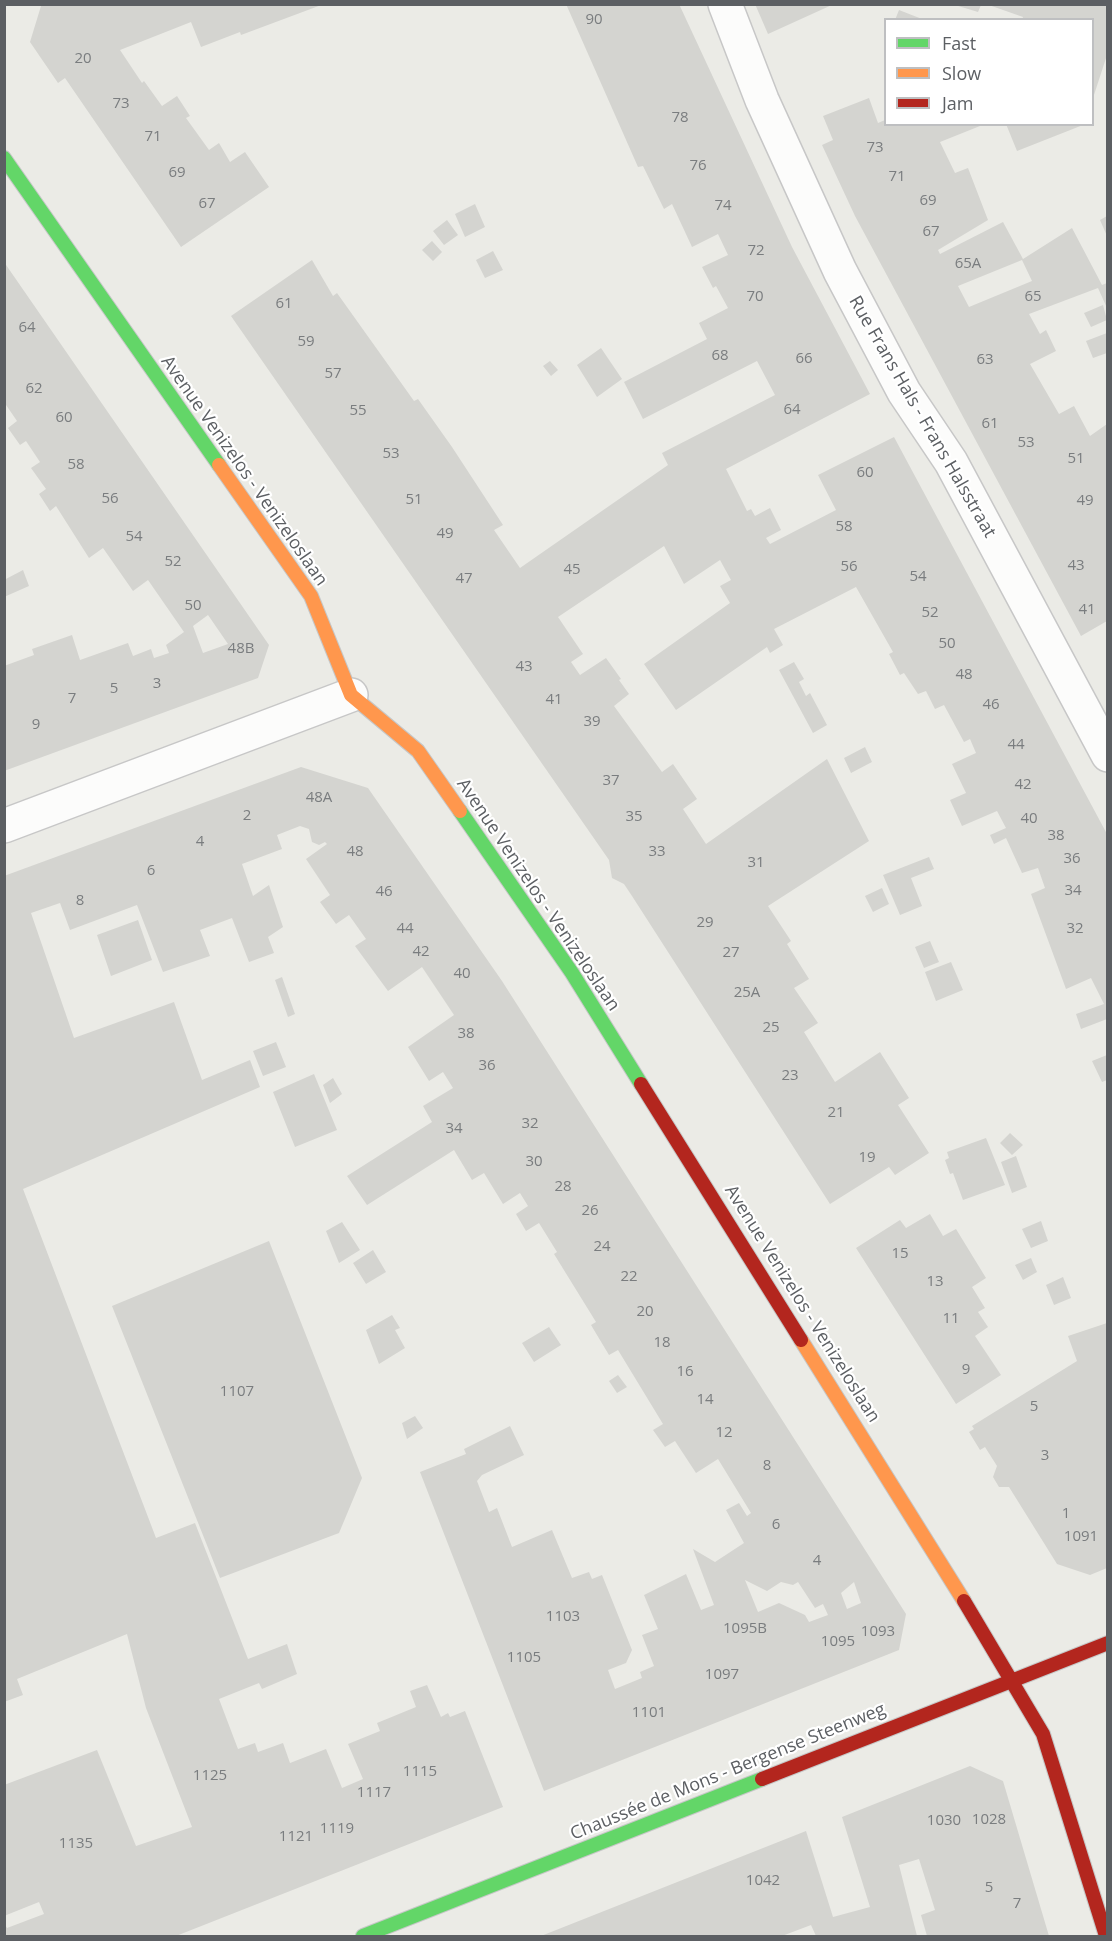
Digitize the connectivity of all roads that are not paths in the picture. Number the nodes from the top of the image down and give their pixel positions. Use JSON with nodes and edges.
{"nodes":[{"id":1,"x":725,"y":4,"type":"edge"},
{"id":2,"x":4,"y":158,"type":"edge"},
{"id":3,"x":351,"y":696,"type":"junction"},
{"id":4,"x":1107,"y":755,"type":"edge"},
{"id":5,"x":4,"y":826,"type":"edge"},
{"id":6,"x":1107,"y":1643,"type":"edge"},
{"id":7,"x":1012,"y":1680,"type":"junction"},
{"id":8,"x":363,"y":1936,"type":"edge"},
{"id":9,"x":1106,"y":1936,"type":"edge"}],
"edges":[{"from":1,"to":4,"type":"street","name":"Rue Frans Hals - Frans Halsstraat"},
{"from":2,"to":3,"type":"street","name":"Avenue Venizelos - Venizeloslaan"},
{"from":3,"to":5,"type":"street"},
{"from":3,"to":7,"type":"street","name":"Avenue Venizelos - Venizeloslaan"},
{"from":6,"to":7,"type":"street","name":"Chaussée de Mons - Bergense Steenweg"},
{"from":7,"to":8,"type":"street","name":"Chaussée de Mons - Bergense Steenweg"},
{"from":7,"to":9,"type":"street","name":"Avenue Venizelos - Venizeloslaan"}]}
